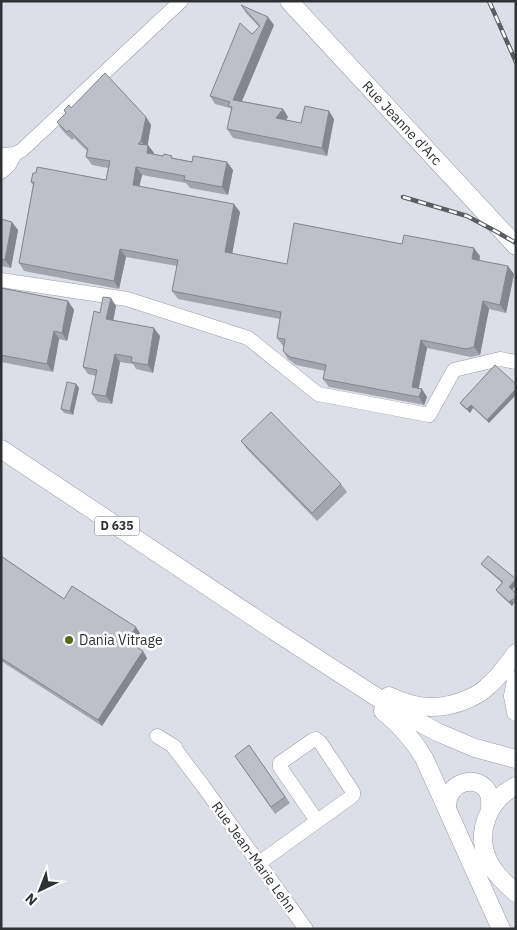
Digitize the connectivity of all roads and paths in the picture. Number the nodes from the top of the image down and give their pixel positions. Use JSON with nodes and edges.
{"nodes":[{"id":1,"x":181,"y":1,"type":"edge"},
{"id":2,"x":289,"y":1,"type":"edge"},
{"id":3,"x":15,"y":154,"type":"junction"},
{"id":4,"x":1,"y":158,"type":"edge"},
{"id":5,"x":1,"y":172,"type":"edge"},
{"id":6,"x":516,"y":246,"type":"edge"},
{"id":7,"x":1,"y":280,"type":"edge"},
{"id":8,"x":516,"y":362,"type":"edge"},
{"id":9,"x":1,"y":449,"type":"edge"},
{"id":10,"x":232,"y":603,"type":"junction"},
{"id":11,"x":276,"y":632,"type":"junction"},
{"id":12,"x":516,"y":653,"type":"edge"},
{"id":13,"x":516,"y":680,"type":"edge"},
{"id":14,"x":516,"y":712,"type":"edge"},
{"id":15,"x":157,"y":736,"type":"dead end"},
{"id":16,"x":516,"y":759,"type":"edge"},
{"id":17,"x":516,"y":786,"type":"edge"},
{"id":18,"x":448,"y":809,"type":"junction"},
{"id":19,"x":490,"y":810,"type":"junction"},
{"id":20,"x":317,"y":821,"type":"junction"},
{"id":21,"x":259,"y":863,"type":"junction"},
{"id":22,"x":516,"y":892,"type":"edge"},
{"id":23,"x":503,"y":926,"type":"edge"},
{"id":24,"x":306,"y":929,"type":"edge"}],
"edges":[{"from":1,"to":3,"type":"street"},
{"from":2,"to":6,"type":"main road","name":"Rue Jeanne d'Arc"},
{"from":3,"to":4,"type":"street"},
{"from":3,"to":5,"type":"street"},
{"from":7,"to":8,"type":"street"},
{"from":9,"to":10,"type":"main road","number":"D 635"},
{"from":10,"to":11,"type":"main road","number":"D 635"},
{"from":10,"to":12,"type":"main road"},
{"from":11,"to":16,"type":"main road","number":"D 635"},
{"from":11,"to":18,"type":"main road"},
{"from":13,"to":14,"type":"main road"},
{"from":15,"to":21,"type":"street","name":"Rue Jean-Marie Lehn"},
{"from":17,"to":19,"type":"main road"},
{"from":18,"to":19,"type":"main road"},
{"from":18,"to":23,"type":"main road"},
{"from":19,"to":22,"type":"main road"},
{"from":20,"to":20,"type":"street"},
{"from":20,"to":21,"type":"street"},
{"from":21,"to":24,"type":"street","name":"Rue Jean-Marie Lehn"}]}
